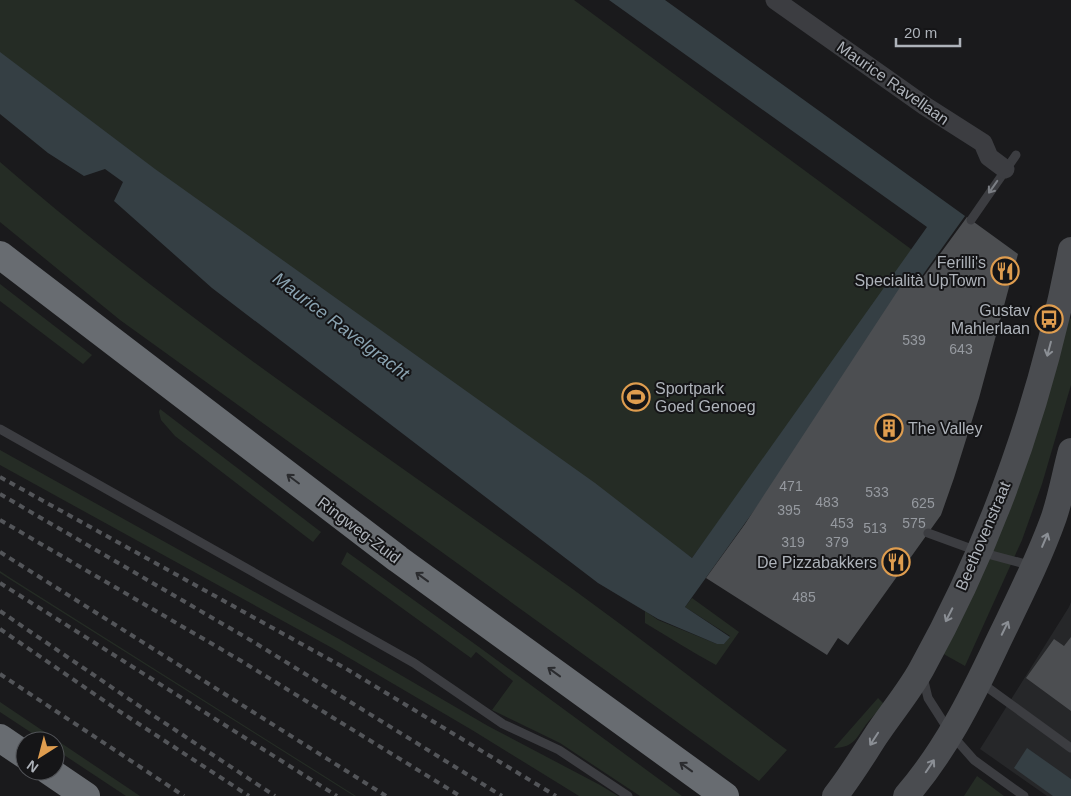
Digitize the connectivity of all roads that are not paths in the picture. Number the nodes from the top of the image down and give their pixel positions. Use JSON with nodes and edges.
{"nodes":[{"id":1,"x":775,"y":0,"type":"edge"},
{"id":2,"x":1011,"y":162,"type":"joint"},
{"id":3,"x":971,"y":220,"type":"dead end"},
{"id":4,"x":1071,"y":250,"type":"edge"},
{"id":5,"x":0,"y":255,"type":"edge"},
{"id":6,"x":0,"y":430,"type":"edge"},
{"id":7,"x":1071,"y":451,"type":"edge"},
{"id":8,"x":928,"y":533,"type":"dead end"},
{"id":9,"x":980,"y":552,"type":"junction"},
{"id":10,"x":1033,"y":566,"type":"junction"},
{"id":11,"x":921,"y":670,"type":"junction"},
{"id":12,"x":979,"y":682,"type":"junction"},
{"id":13,"x":952,"y":734,"type":"junction"},
{"id":14,"x":0,"y":738,"type":"edge"},
{"id":15,"x":15,"y":748,"type":"edge"},
{"id":16,"x":1071,"y":748,"type":"edge"},
{"id":17,"x":64,"y":781,"type":"edge"},
{"id":18,"x":86,"y":796,"type":"edge"},
{"id":19,"x":628,"y":796,"type":"edge"},
{"id":20,"x":725,"y":796,"type":"edge"},
{"id":21,"x":835,"y":796,"type":"edge"},
{"id":22,"x":906,"y":796,"type":"edge"},
{"id":23,"x":1024,"y":796,"type":"edge"}],
"edges":[{"from":1,"to":2,"type":"street","name":"Maurice Ravellaan"},
{"from":2,"to":3,"type":"lane","one_way":true},
{"from":4,"to":9,"type":"main road","name":"Beethovenstraat","one_way":true},
{"from":20,"to":5,"type":"highway","name":"Ringweg-Zuid","one_way":true},
{"from":6,"to":19,"type":"lane"},
{"from":10,"to":7,"type":"main road","one_way":true},
{"from":8,"to":9,"type":"lane"},
{"from":9,"to":10,"type":"lane"},
{"from":9,"to":11,"type":"main road","name":"Beethovenstraat","one_way":true},
{"from":12,"to":10,"type":"main road","one_way":true},
{"from":11,"to":13,"type":"lane"},
{"from":11,"to":21,"type":"main road","name":"Beethovenstraat","one_way":true},
{"from":12,"to":13,"type":"main road"},
{"from":12,"to":16,"type":"lane"},
{"from":22,"to":13,"type":"main road","one_way":true},
{"from":13,"to":23,"type":"lane"},
{"from":14,"to":15,"type":"highway"},
{"from":17,"to":18,"type":"highway"}]}
